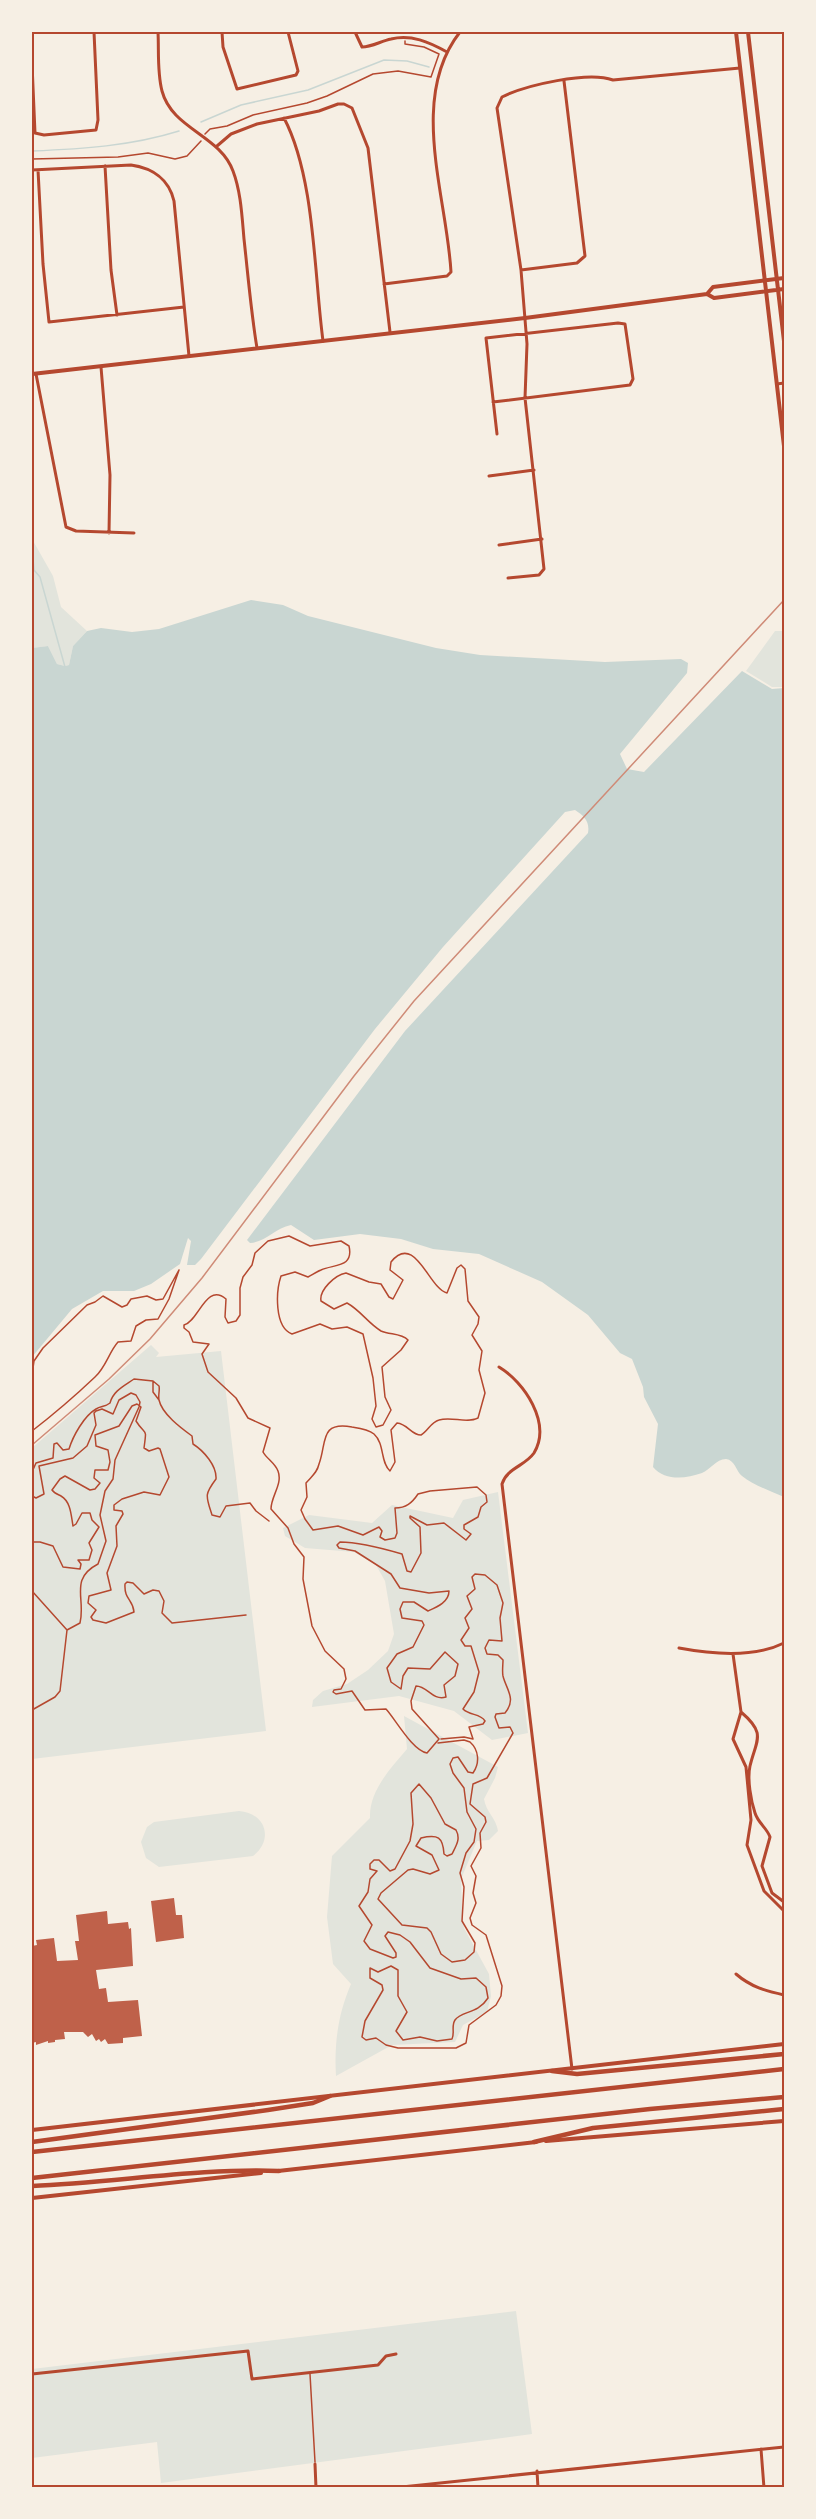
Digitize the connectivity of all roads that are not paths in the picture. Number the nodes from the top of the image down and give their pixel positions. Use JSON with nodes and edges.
{"nodes":[{"id":1,"x":94,"y":32,"type":"edge"},
{"id":2,"x":158,"y":32,"type":"edge"},
{"id":3,"x":222,"y":32,"type":"edge"},
{"id":4,"x":288,"y":32,"type":"edge"},
{"id":5,"x":355,"y":32,"type":"edge"},
{"id":6,"x":460,"y":32,"type":"edge"},
{"id":7,"x":736,"y":32,"type":"edge"},
{"id":8,"x":748,"y":32,"type":"edge"},
{"id":9,"x":447,"y":52,"type":"junction"},
{"id":10,"x":32,"y":64,"type":"edge"},
{"id":11,"x":740,"y":68,"type":"junction"},
{"id":12,"x":564,"y":81,"type":"junction"},
{"id":13,"x":284,"y":118,"type":"junction"},
{"id":14,"x":217,"y":146,"type":"junction"},
{"id":15,"x":105,"y":166,"type":"junction"},
{"id":16,"x":32,"y":170,"type":"edge"},
{"id":17,"x":38,"y":170,"type":"junction"},
{"id":18,"x":521,"y":270,"type":"junction"},
{"id":19,"x":777,"y":278,"type":"junction"},
{"id":20,"x":784,"y":278,"type":"edge"},
{"id":21,"x":765,"y":280,"type":"junction"},
{"id":22,"x":384,"y":284,"type":"junction"},
{"id":23,"x":784,"y":289,"type":"edge"},
{"id":24,"x":779,"y":290,"type":"junction"},
{"id":25,"x":766,"y":291,"type":"junction"},
{"id":26,"x":706,"y":294,"type":"junction"},
{"id":27,"x":184,"y":306,"type":"junction"},
{"id":28,"x":117,"y":315,"type":"junction"},
{"id":29,"x":525,"y":318,"type":"junction"},
{"id":30,"x":390,"y":332,"type":"junction"},
{"id":31,"x":526,"y":333,"type":"junction"},
{"id":32,"x":323,"y":341,"type":"junction"},
{"id":33,"x":784,"y":341,"type":"edge"},
{"id":34,"x":257,"y":348,"type":"junction"},
{"id":35,"x":189,"y":356,"type":"junction"},
{"id":36,"x":100,"y":367,"type":"junction"},
{"id":37,"x":34,"y":374,"type":"edge"},
{"id":38,"x":784,"y":383,"type":"edge"},
{"id":39,"x":777,"y":384,"type":"junction"},
{"id":40,"x":525,"y":398,"type":"junction"},
{"id":41,"x":493,"y":402,"type":"junction"},
{"id":42,"x":497,"y":434,"type":"dead end"},
{"id":43,"x":784,"y":446,"type":"edge"},
{"id":44,"x":534,"y":470,"type":"junction"},
{"id":45,"x":489,"y":476,"type":"dead end"},
{"id":46,"x":109,"y":533,"type":"junction"},
{"id":47,"x":134,"y":533,"type":"dead end"},
{"id":48,"x":542,"y":539,"type":"junction"},
{"id":49,"x":499,"y":545,"type":"dead end"},
{"id":50,"x":508,"y":579,"type":"dead end"},
{"id":51,"x":499,"y":1367,"type":"dead end"},
{"id":52,"x":784,"y":1643,"type":"edge"},
{"id":53,"x":678,"y":1648,"type":"dead end"},
{"id":54,"x":733,"y":1654,"type":"junction"},
{"id":55,"x":741,"y":1712,"type":"junction"},
{"id":56,"x":750,"y":1795,"type":"junction"},
{"id":57,"x":777,"y":1897,"type":"junction"},
{"id":58,"x":773,"y":1901,"type":"junction"},
{"id":59,"x":784,"y":1902,"type":"edge"},
{"id":60,"x":784,"y":1911,"type":"edge"},
{"id":61,"x":736,"y":1974,"type":"dead end"},
{"id":62,"x":784,"y":1995,"type":"edge"},
{"id":63,"x":784,"y":2044,"type":"edge"},
{"id":64,"x":784,"y":2054,"type":"edge"},
{"id":65,"x":572,"y":2069,"type":"junction"},
{"id":66,"x":784,"y":2069,"type":"edge"},
{"id":67,"x":552,"y":2072,"type":"junction"},
{"id":68,"x":330,"y":2096,"type":"junction"},
{"id":69,"x":784,"y":2097,"type":"edge"},
{"id":70,"x":784,"y":2109,"type":"edge"},
{"id":71,"x":784,"y":2121,"type":"edge"},
{"id":72,"x":32,"y":2130,"type":"edge"},
{"id":73,"x":32,"y":2142,"type":"edge"},
{"id":74,"x":534,"y":2142,"type":"junction"},
{"id":75,"x":32,"y":2152,"type":"edge"},
{"id":76,"x":279,"y":2171,"type":"junction"},
{"id":77,"x":32,"y":2178,"type":"edge"},
{"id":78,"x":32,"y":2186,"type":"edge"},
{"id":79,"x":32,"y":2198,"type":"edge"},
{"id":80,"x":396,"y":2354,"type":"dead end"},
{"id":81,"x":310,"y":2373,"type":"junction"},
{"id":82,"x":32,"y":2374,"type":"edge"},
{"id":83,"x":784,"y":2447,"type":"edge"},
{"id":84,"x":761,"y":2449,"type":"junction"},
{"id":85,"x":315,"y":2464,"type":"joint"},
{"id":86,"x":537,"y":2472,"type":"junction"},
{"id":87,"x":316,"y":2487,"type":"edge"},
{"id":88,"x":392,"y":2487,"type":"edge"},
{"id":89,"x":538,"y":2487,"type":"edge"},
{"id":90,"x":764,"y":2487,"type":"edge"}],
"edges":[{"from":1,"to":10,"type":"street"},
{"from":2,"to":14,"type":"street"},
{"from":3,"to":4,"type":"street"},
{"from":5,"to":9,"type":"street"},
{"from":6,"to":9,"type":"street"},
{"from":7,"to":11,"type":"main road"},
{"from":8,"to":19,"type":"main road"},
{"from":9,"to":22,"type":"street"},
{"from":11,"to":12,"type":"street"},
{"from":11,"to":21,"type":"main road"},
{"from":12,"to":18,"type":"street"},
{"from":12,"to":18,"type":"street"},
{"from":13,"to":14,"type":"street"},
{"from":13,"to":22,"type":"street"},
{"from":13,"to":32,"type":"street"},
{"from":14,"to":34,"type":"street"},
{"from":15,"to":17,"type":"street"},
{"from":15,"to":27,"type":"street"},
{"from":15,"to":28,"type":"street"},
{"from":16,"to":17,"type":"street"},
{"from":17,"to":28,"type":"street"},
{"from":18,"to":29,"type":"street"},
{"from":19,"to":20,"type":"main road"},
{"from":19,"to":21,"type":"main road"},
{"from":19,"to":24,"type":"main road"},
{"from":21,"to":25,"type":"main road"},
{"from":21,"to":26,"type":"main road"},
{"from":22,"to":30,"type":"street"},
{"from":23,"to":24,"type":"main road"},
{"from":24,"to":25,"type":"main road"},
{"from":24,"to":33,"type":"main road"},
{"from":25,"to":26,"type":"main road"},
{"from":25,"to":39,"type":"main road"},
{"from":26,"to":29,"type":"main road"},
{"from":27,"to":28,"type":"street"},
{"from":27,"to":35,"type":"street"},
{"from":29,"to":30,"type":"main road"},
{"from":29,"to":31,"type":"street"},
{"from":30,"to":32,"type":"main road"},
{"from":31,"to":40,"type":"street"},
{"from":31,"to":40,"type":"street"},
{"from":31,"to":41,"type":"street"},
{"from":32,"to":34,"type":"main road"},
{"from":34,"to":35,"type":"main road"},
{"from":35,"to":36,"type":"main road"},
{"from":36,"to":37,"type":"main road"},
{"from":36,"to":46,"type":"street"},
{"from":37,"to":46,"type":"street"},
{"from":38,"to":39,"type":"street"},
{"from":39,"to":43,"type":"main road"},
{"from":40,"to":41,"type":"street"},
{"from":40,"to":44,"type":"street"},
{"from":41,"to":42,"type":"street"},
{"from":44,"to":45,"type":"street"},
{"from":44,"to":48,"type":"street"},
{"from":46,"to":47,"type":"street"},
{"from":48,"to":49,"type":"street"},
{"from":48,"to":50,"type":"street"},
{"from":51,"to":65,"type":"street"},
{"from":52,"to":54,"type":"street"},
{"from":53,"to":54,"type":"street"},
{"from":54,"to":55,"type":"street"},
{"from":55,"to":56,"type":"street"},
{"from":55,"to":56,"type":"street"},
{"from":56,"to":57,"type":"street"},
{"from":56,"to":58,"type":"street"},
{"from":57,"to":58,"type":"street"},
{"from":57,"to":59,"type":"street"},
{"from":58,"to":60,"type":"street"},
{"from":61,"to":62,"type":"street"},
{"from":63,"to":65,"type":"main road"},
{"from":64,"to":67,"type":"highway"},
{"from":65,"to":67,"type":"main road"},
{"from":66,"to":75,"type":"highway"},
{"from":67,"to":68,"type":"main road"},
{"from":68,"to":72,"type":"main road"},
{"from":68,"to":73,"type":"highway"},
{"from":69,"to":77,"type":"highway"},
{"from":70,"to":74,"type":"highway"},
{"from":71,"to":74,"type":"main road"},
{"from":74,"to":76,"type":"main road"},
{"from":76,"to":78,"type":"highway"},
{"from":76,"to":79,"type":"main road"},
{"from":80,"to":81,"type":"street"},
{"from":81,"to":82,"type":"street"},
{"from":81,"to":85,"type":"lane"},
{"from":83,"to":84,"type":"street"},
{"from":84,"to":86,"type":"street"},
{"from":84,"to":90,"type":"street"},
{"from":85,"to":87,"type":"street"},
{"from":86,"to":88,"type":"street"},
{"from":86,"to":89,"type":"street"}]}
